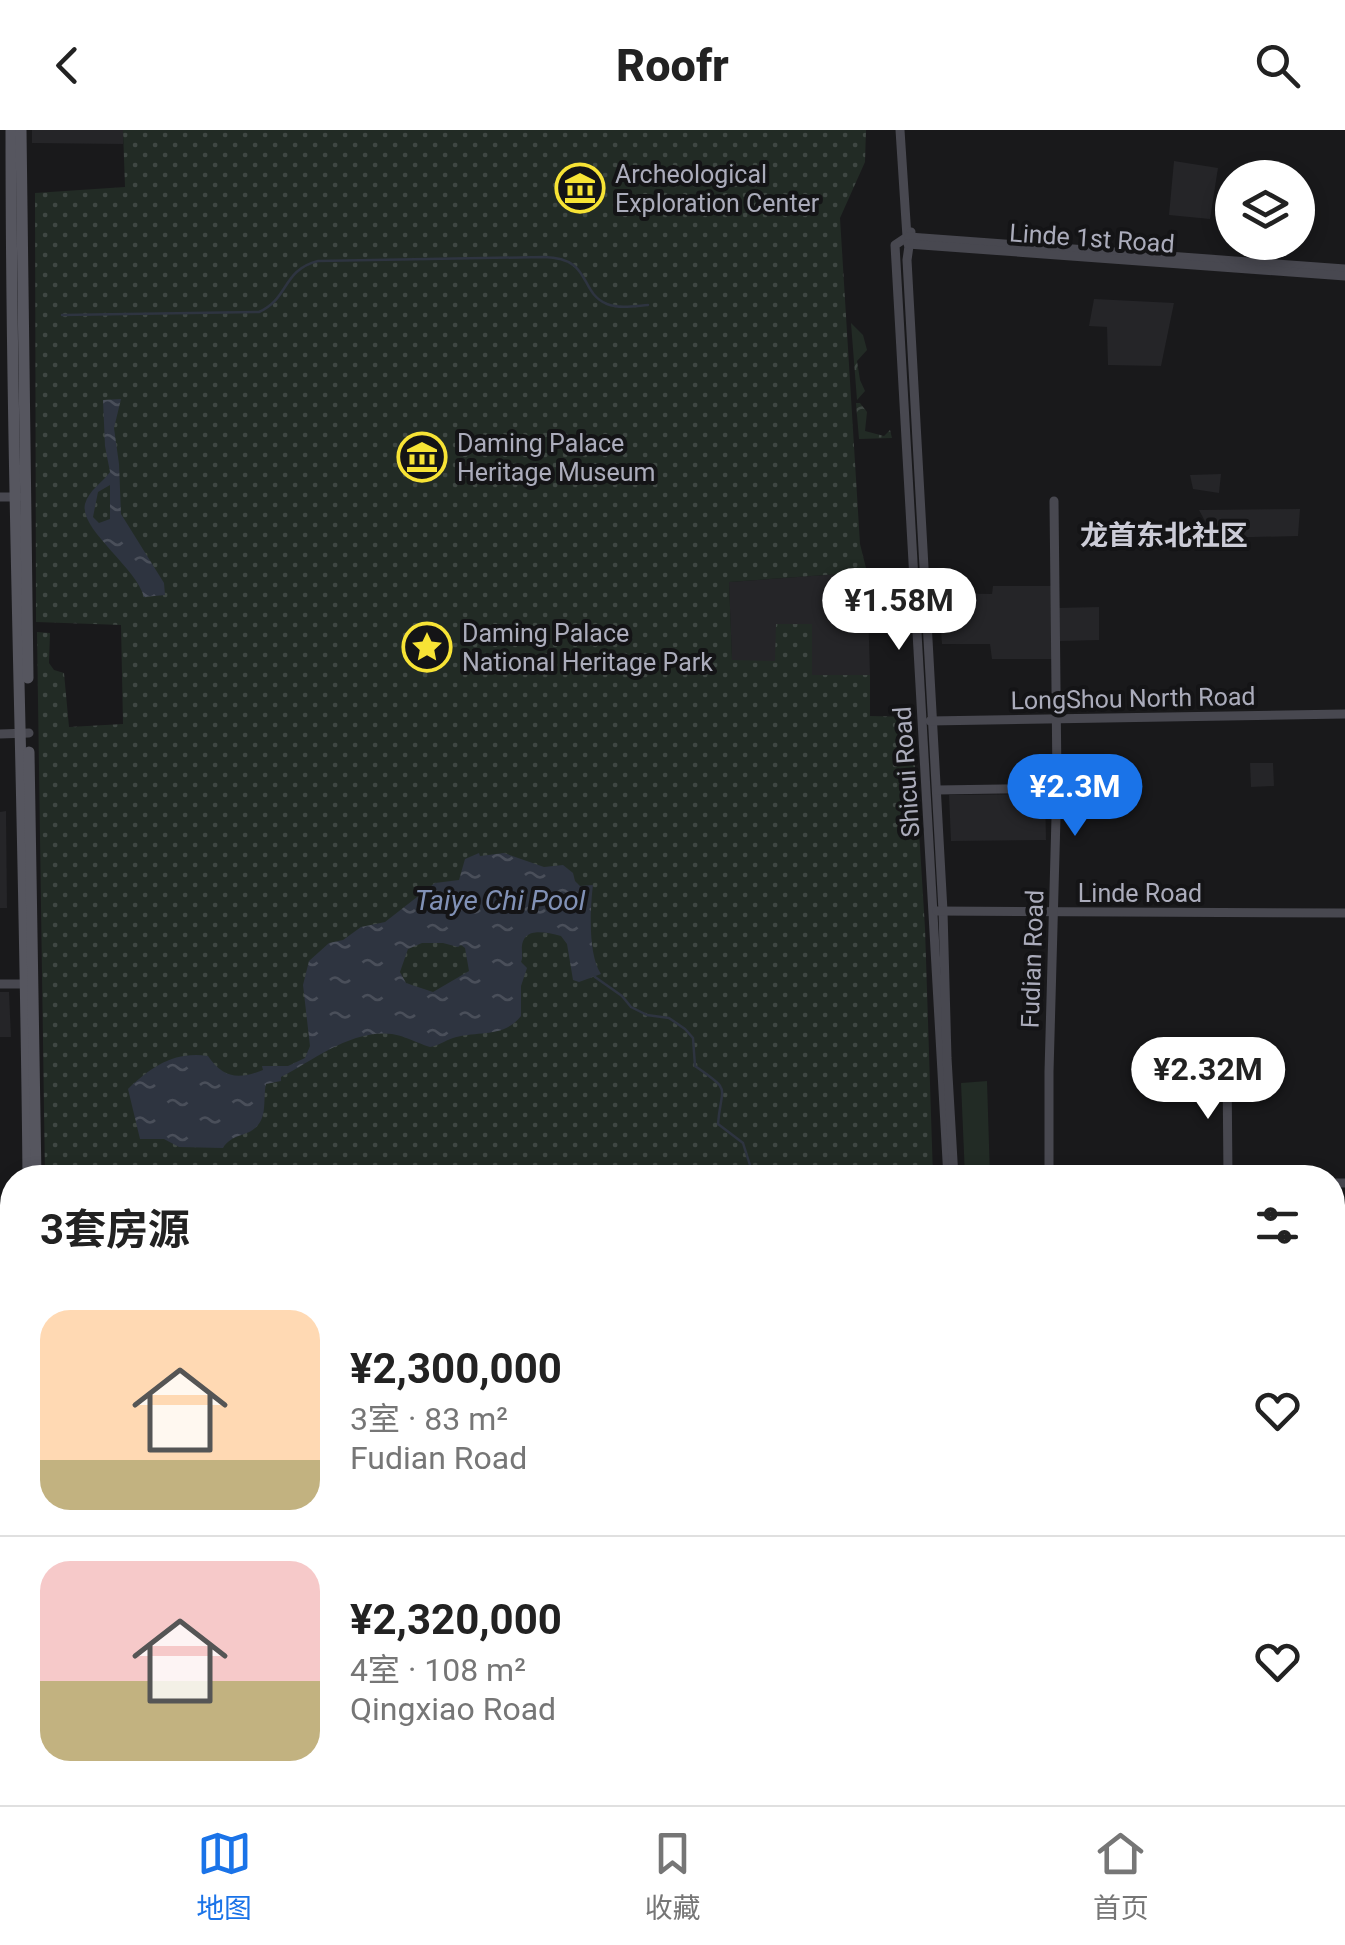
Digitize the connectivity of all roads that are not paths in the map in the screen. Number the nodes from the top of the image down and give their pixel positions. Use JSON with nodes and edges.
{"nodes":[{"id":1,"x":11,"y":130,"type":"edge"},
{"id":2,"x":20,"y":130,"type":"edge"},
{"id":3,"x":902,"y":130,"type":"edge"},
{"id":4,"x":909,"y":239,"type":"junction"},
{"id":5,"x":895,"y":245,"type":"joint"},
{"id":6,"x":1345,"y":273,"type":"edge"},
{"id":7,"x":11,"y":293,"type":"edge"},
{"id":8,"x":0,"y":308,"type":"edge"},
{"id":9,"x":12,"y":327,"type":"junction"},
{"id":10,"x":0,"y":497,"type":"edge"},
{"id":11,"x":21,"y":497,"type":"junction"},
{"id":12,"x":1054,"y":502,"type":"dead end"},
{"id":13,"x":1345,"y":714,"type":"edge"},
{"id":14,"x":1057,"y":720,"type":"junction"},
{"id":15,"x":927,"y":721,"type":"junction"},
{"id":16,"x":0,"y":734,"type":"edge"},
{"id":17,"x":25,"y":734,"type":"junction"},
{"id":18,"x":1057,"y":788,"type":"junction"},
{"id":19,"x":937,"y":790,"type":"junction"},
{"id":20,"x":939,"y":911,"type":"junction"},
{"id":21,"x":1053,"y":912,"type":"junction"},
{"id":22,"x":1345,"y":913,"type":"edge"},
{"id":23,"x":0,"y":984,"type":"edge"},
{"id":24,"x":30,"y":984,"type":"junction"},
{"id":25,"x":1226,"y":1066,"type":"dead end"},
{"id":26,"x":28,"y":1165,"type":"edge"},
{"id":27,"x":36,"y":1165,"type":"edge"},
{"id":28,"x":950,"y":1165,"type":"edge"},
{"id":29,"x":1049,"y":1165,"type":"edge"},
{"id":30,"x":1228,"y":1165,"type":"edge"}],
"edges":[{"from":1,"to":7,"type":"main road"},
{"from":2,"to":7,"type":"main road"},
{"from":3,"to":4,"type":"main road","name":"Shicui Road"},
{"from":4,"to":5,"type":"main road","name":"Linde 1st Road"},
{"from":4,"to":6,"type":"main road","name":"Linde 1st Road"},
{"from":4,"to":15,"type":"main road","name":"Shicui Road"},
{"from":5,"to":15,"type":"main road","name":"Shicui Road"},
{"from":7,"to":9,"type":"main road"},
{"from":7,"to":11,"type":"main road"},
{"from":8,"to":9,"type":"main road"},
{"from":9,"to":11,"type":"main road"},
{"from":10,"to":11,"type":"main road"},
{"from":11,"to":17,"type":"main road"},
{"from":12,"to":14,"type":"main road","name":"Fudian Road"},
{"from":13,"to":14,"type":"main road","name":"LongShou North Road"},
{"from":14,"to":15,"type":"main road","name":"LongShou North Road"},
{"from":14,"to":18,"type":"main road","name":"Fudian Road"},
{"from":15,"to":19,"type":"main road","name":"Shicui Road"},
{"from":15,"to":20,"type":"main road","name":"Shicui Road"},
{"from":16,"to":17,"type":"main road"},
{"from":17,"to":24,"type":"main road"},
{"from":18,"to":19,"type":"main road"},
{"from":18,"to":21,"type":"main road","name":"Fudian Road"},
{"from":19,"to":20,"type":"main road","name":"Shicui Road"},
{"from":20,"to":21,"type":"main road","name":"Linde Road"},
{"from":20,"to":28,"type":"main road","name":"Shicui Road"},
{"from":21,"to":22,"type":"main road","name":"Linde Road"},
{"from":21,"to":29,"type":"main road","name":"Fudian Road"},
{"from":23,"to":24,"type":"main road"},
{"from":24,"to":26,"type":"main road"},
{"from":24,"to":27,"type":"main road"},
{"from":25,"to":30,"type":"main road"}]}
